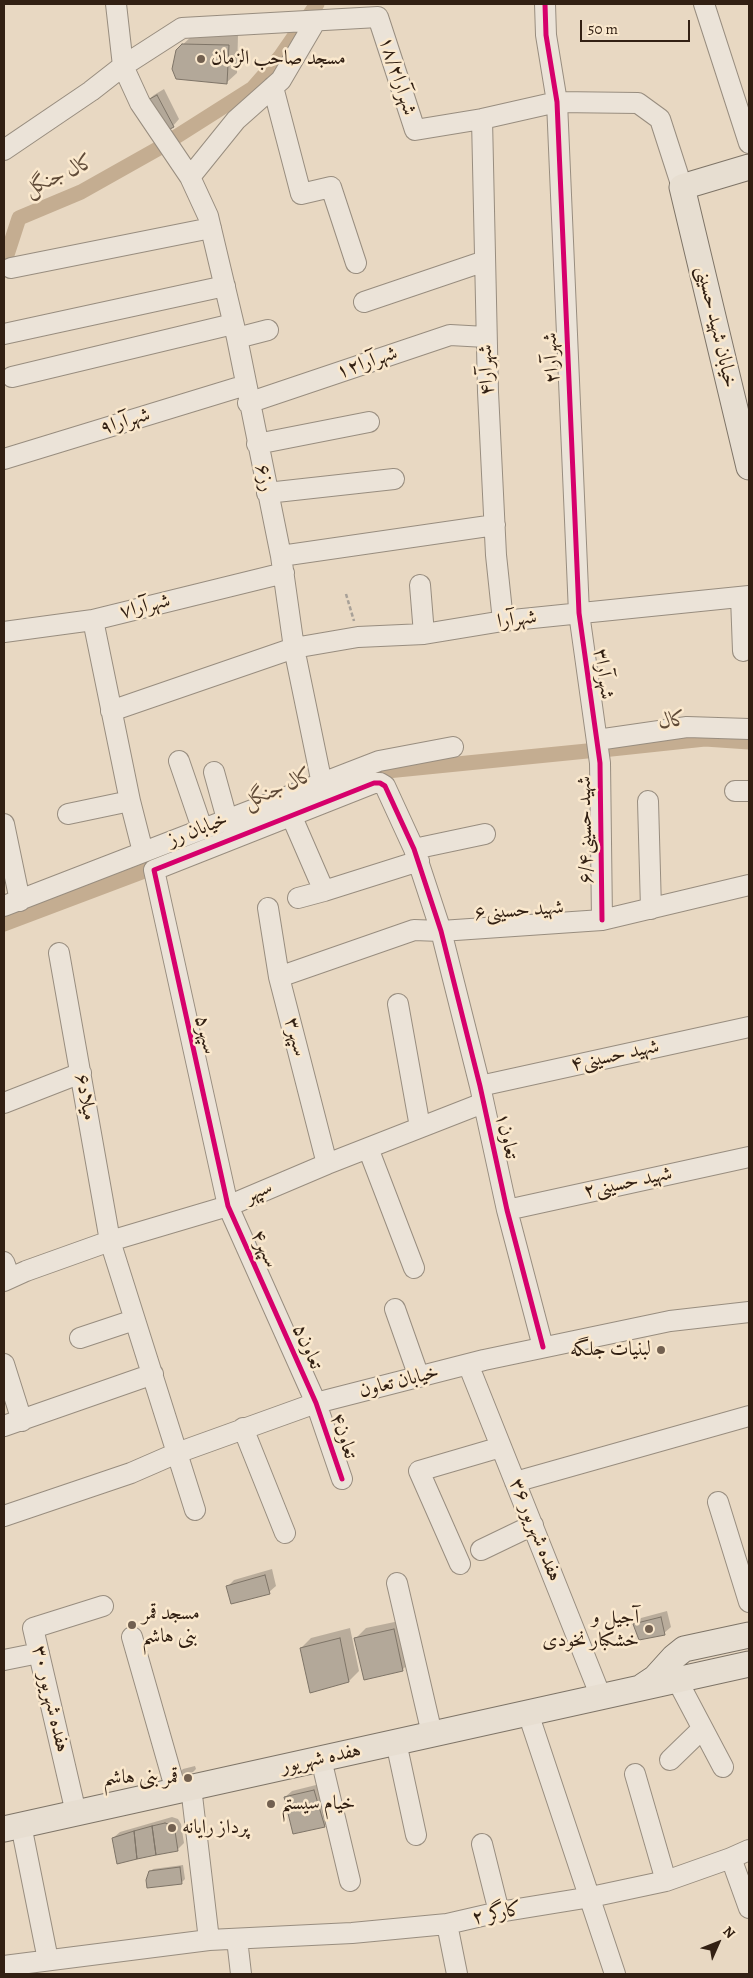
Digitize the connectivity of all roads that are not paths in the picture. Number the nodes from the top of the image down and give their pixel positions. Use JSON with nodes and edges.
{"nodes":[{"id":1,"x":116,"y":4,"type":"edge"},
{"id":2,"x":545,"y":4,"type":"edge"},
{"id":3,"x":704,"y":4,"type":"edge"},
{"id":4,"x":314,"y":22,"type":"junction"},
{"id":5,"x":123,"y":66,"type":"junction"},
{"id":6,"x":273,"y":87,"type":"junction"},
{"id":7,"x":557,"y":102,"type":"junction"},
{"id":8,"x":482,"y":119,"type":"junction"},
{"id":9,"x":749,"y":143,"type":"edge"},
{"id":10,"x":4,"y":150,"type":"edge"},
{"id":11,"x":749,"y":167,"type":"edge"},
{"id":12,"x":190,"y":177,"type":"junction"},
{"id":13,"x":682,"y":187,"type":"junction"},
{"id":14,"x":211,"y":228,"type":"junction"},
{"id":15,"x":485,"y":261,"type":"junction"},
{"id":16,"x":356,"y":263,"type":"dead end"},
{"id":17,"x":11,"y":268,"type":"dead end"},
{"id":18,"x":225,"y":286,"type":"junction"},
{"id":19,"x":364,"y":302,"type":"dead end"},
{"id":20,"x":268,"y":330,"type":"dead end"},
{"id":21,"x":235,"y":331,"type":"junction"},
{"id":22,"x":4,"y":334,"type":"edge"},
{"id":23,"x":486,"y":337,"type":"junction"},
{"id":24,"x":12,"y":377,"type":"dead end"},
{"id":25,"x":247,"y":394,"type":"junction"},
{"id":26,"x":369,"y":422,"type":"dead end"},
{"id":27,"x":257,"y":444,"type":"junction"},
{"id":28,"x":4,"y":459,"type":"edge"},
{"id":29,"x":749,"y":467,"type":"edge"},
{"id":30,"x":394,"y":480,"type":"dead end"},
{"id":31,"x":268,"y":493,"type":"junction"},
{"id":32,"x":495,"y":526,"type":"junction"},
{"id":33,"x":282,"y":564,"type":"junction"},
{"id":34,"x":420,"y":585,"type":"dead end"},
{"id":35,"x":745,"y":596,"type":"edge"},
{"id":36,"x":579,"y":613,"type":"junction"},
{"id":37,"x":93,"y":620,"type":"junction"},
{"id":38,"x":503,"y":621,"type":"junction"},
{"id":39,"x":4,"y":632,"type":"edge"},
{"id":40,"x":424,"y":634,"type":"junction"},
{"id":41,"x":294,"y":648,"type":"junction"},
{"id":42,"x":743,"y":651,"type":"dead end"},
{"id":43,"x":111,"y":711,"type":"junction"},
{"id":44,"x":749,"y":729,"type":"edge"},
{"id":45,"x":597,"y":740,"type":"junction"},
{"id":46,"x":453,"y":747,"type":"dead end"},
{"id":47,"x":179,"y":761,"type":"dead end"},
{"id":48,"x":214,"y":772,"type":"dead end"},
{"id":49,"x":322,"y":784,"type":"junction"},
{"id":50,"x":130,"y":801,"type":"junction"},
{"id":51,"x":648,"y":801,"type":"dead end"},
{"id":52,"x":68,"y":814,"type":"dead end"},
{"id":53,"x":291,"y":814,"type":"junction"},
{"id":54,"x":227,"y":819,"type":"junction"},
{"id":55,"x":202,"y":828,"type":"junction"},
{"id":56,"x":5,"y":831,"type":"edge"},
{"id":57,"x":485,"y":834,"type":"dead end"},
{"id":58,"x":143,"y":852,"type":"junction"},
{"id":59,"x":417,"y":855,"type":"junction"},
{"id":60,"x":749,"y":885,"type":"edge"},
{"id":61,"x":324,"y":891,"type":"junction"},
{"id":62,"x":298,"y":898,"type":"dead end"},
{"id":63,"x":12,"y":903,"type":"edge"},
{"id":64,"x":268,"y":908,"type":"dead end"},
{"id":65,"x":651,"y":909,"type":"junction"},
{"id":66,"x":602,"y":920,"type":"junction"},
{"id":67,"x":442,"y":931,"type":"junction"},
{"id":68,"x":59,"y":953,"type":"dead end"},
{"id":69,"x":279,"y":976,"type":"junction"},
{"id":70,"x":398,"y":1004,"type":"dead end"},
{"id":71,"x":749,"y":1027,"type":"edge"},
{"id":72,"x":82,"y":1073,"type":"junction"},
{"id":73,"x":481,"y":1095,"type":"junction"},
{"id":74,"x":4,"y":1101,"type":"edge"},
{"id":75,"x":420,"y":1128,"type":"junction"},
{"id":76,"x":368,"y":1148,"type":"junction"},
{"id":77,"x":749,"y":1157,"type":"edge"},
{"id":78,"x":327,"y":1164,"type":"junction"},
{"id":79,"x":228,"y":1206,"type":"junction"},
{"id":80,"x":507,"y":1210,"type":"junction"},
{"id":81,"x":110,"y":1241,"type":"junction"},
{"id":82,"x":414,"y":1268,"type":"dead end"},
{"id":83,"x":6,"y":1274,"type":"edge"},
{"id":84,"x":272,"y":1304,"type":"joint"},
{"id":85,"x":395,"y":1309,"type":"dead end"},
{"id":86,"x":749,"y":1312,"type":"edge"},
{"id":87,"x":134,"y":1320,"type":"junction"},
{"id":88,"x":80,"y":1338,"type":"dead end"},
{"id":89,"x":543,"y":1348,"type":"junction"},
{"id":90,"x":4,"y":1364,"type":"edge"},
{"id":91,"x":468,"y":1364,"type":"junction"},
{"id":92,"x":153,"y":1374,"type":"junction"},
{"id":93,"x":419,"y":1376,"type":"junction"},
{"id":94,"x":316,"y":1403,"type":"junction"},
{"id":95,"x":749,"y":1416,"type":"edge"},
{"id":96,"x":13,"y":1423,"type":"edge"},
{"id":97,"x":243,"y":1428,"type":"junction"},
{"id":98,"x":501,"y":1447,"type":"junction"},
{"id":99,"x":177,"y":1452,"type":"junction"},
{"id":100,"x":342,"y":1479,"type":"dead end"},
{"id":101,"x":515,"y":1482,"type":"junction"},
{"id":102,"x":718,"y":1502,"type":"dead end"},
{"id":103,"x":195,"y":1510,"type":"dead end"},
{"id":104,"x":4,"y":1516,"type":"edge"},
{"id":105,"x":532,"y":1525,"type":"junction"},
{"id":106,"x":285,"y":1532,"type":"dead end"},
{"id":107,"x":481,"y":1550,"type":"dead end"},
{"id":108,"x":460,"y":1564,"type":"dead end"},
{"id":109,"x":397,"y":1584,"type":"dead end"},
{"id":110,"x":749,"y":1602,"type":"edge"},
{"id":111,"x":103,"y":1606,"type":"dead end"},
{"id":112,"x":749,"y":1635,"type":"edge"},
{"id":113,"x":132,"y":1637,"type":"dead end"},
{"id":114,"x":39,"y":1653,"type":"junction"},
{"id":115,"x":4,"y":1660,"type":"edge"},
{"id":116,"x":749,"y":1664,"type":"edge"},
{"id":117,"x":677,"y":1680,"type":"junction"},
{"id":118,"x":639,"y":1689,"type":"junction"},
{"id":119,"x":601,"y":1697,"type":"junction"},
{"id":120,"x":528,"y":1713,"type":"junction"},
{"id":121,"x":702,"y":1729,"type":"junction"},
{"id":122,"x":432,"y":1734,"type":"junction"},
{"id":123,"x":396,"y":1742,"type":"junction"},
{"id":124,"x":320,"y":1759,"type":"junction"},
{"id":125,"x":670,"y":1760,"type":"dead end"},
{"id":126,"x":722,"y":1767,"type":"dead end"},
{"id":127,"x":635,"y":1774,"type":"dead end"},
{"id":128,"x":183,"y":1789,"type":"junction"},
{"id":129,"x":76,"y":1813,"type":"junction"},
{"id":130,"x":12,"y":1827,"type":"edge"},
{"id":131,"x":416,"y":1835,"type":"dead end"},
{"id":132,"x":482,"y":1844,"type":"dead end"},
{"id":133,"x":749,"y":1850,"type":"edge"},
{"id":134,"x":731,"y":1858,"type":"junction"},
{"id":135,"x":350,"y":1881,"type":"dead end"},
{"id":136,"x":666,"y":1881,"type":"junction"},
{"id":137,"x":591,"y":1897,"type":"junction"},
{"id":138,"x":749,"y":1908,"type":"edge"},
{"id":139,"x":499,"y":1912,"type":"junction"},
{"id":140,"x":447,"y":1924,"type":"junction"},
{"id":141,"x":237,"y":1939,"type":"junction"},
{"id":142,"x":209,"y":1940,"type":"junction"},
{"id":143,"x":4,"y":1966,"type":"edge"},
{"id":144,"x":38,"y":1966,"type":"edge"},
{"id":145,"x":241,"y":1974,"type":"edge"},
{"id":146,"x":457,"y":1974,"type":"edge"},
{"id":147,"x":615,"y":1974,"type":"edge"}],
"edges":[{"from":1,"to":5,"type":"street"},
{"from":2,"to":7,"type":"street","name":"شهرآرا۲"},
{"from":3,"to":9,"type":"street"},
{"from":4,"to":5,"type":"street"},
{"from":4,"to":6,"type":"street"},
{"from":4,"to":8,"type":"street","name":"شهرآرا۱۸/۲"},
{"from":5,"to":10,"type":"street"},
{"from":5,"to":12,"type":"street","name":"رز۶"},
{"from":6,"to":12,"type":"street"},
{"from":6,"to":16,"type":"street"},
{"from":7,"to":8,"type":"street"},
{"from":7,"to":13,"type":"street"},
{"from":7,"to":36,"type":"street","name":"شهرآرا۲"},
{"from":8,"to":15,"type":"street","name":"شهرآرا۴"},
{"from":11,"to":13,"type":"main road"},
{"from":12,"to":14,"type":"street","name":"رز۶"},
{"from":13,"to":29,"type":"main road","name":"خیابان شهید حسینی"},
{"from":14,"to":17,"type":"street"},
{"from":14,"to":18,"type":"street","name":"رز۶"},
{"from":15,"to":19,"type":"street"},
{"from":15,"to":23,"type":"street","name":"شهرآرا۴"},
{"from":18,"to":21,"type":"street","name":"رز۶"},
{"from":18,"to":22,"type":"street"},
{"from":20,"to":21,"type":"street"},
{"from":21,"to":24,"type":"street"},
{"from":21,"to":25,"type":"street","name":"رز۶"},
{"from":23,"to":25,"type":"street","name":"شهرآرا۱۲"},
{"from":23,"to":32,"type":"street","name":"شهرآرا۴"},
{"from":25,"to":27,"type":"street","name":"رز۶"},
{"from":25,"to":28,"type":"street","name":"شهرآرا۹"},
{"from":26,"to":27,"type":"street"},
{"from":27,"to":31,"type":"street","name":"رز۶"},
{"from":30,"to":31,"type":"street"},
{"from":31,"to":33,"type":"street","name":"رز۶"},
{"from":32,"to":33,"type":"street","name":"شهرآرا۷"},
{"from":32,"to":38,"type":"street","name":"شهرآرا۴"},
{"from":33,"to":37,"type":"street","name":"شهرآرا۷"},
{"from":33,"to":41,"type":"street","name":"رز۶"},
{"from":34,"to":40,"type":"street"},
{"from":35,"to":36,"type":"street","name":"شهرآرا"},
{"from":35,"to":42,"type":"street"},
{"from":36,"to":38,"type":"street","name":"شهرآرا"},
{"from":36,"to":45,"type":"street","name":"شهرآرا۳"},
{"from":37,"to":39,"type":"street","name":"شهرآرا۷"},
{"from":37,"to":43,"type":"street"},
{"from":38,"to":40,"type":"street","name":"شهرآرا"},
{"from":40,"to":41,"type":"street","name":"شهرآرا"},
{"from":41,"to":43,"type":"street","name":"شهرآرا"},
{"from":41,"to":49,"type":"street","name":"رز۶"},
{"from":43,"to":50,"type":"street"},
{"from":44,"to":45,"type":"street"},
{"from":45,"to":66,"type":"street","name":"شهید حسینی۶/۴"},
{"from":46,"to":49,"type":"street","name":"خیابان رز"},
{"from":47,"to":55,"type":"street"},
{"from":48,"to":54,"type":"street"},
{"from":49,"to":54,"type":"street","name":"خیابان رز"},
{"from":50,"to":52,"type":"street"},
{"from":50,"to":58,"type":"street"},
{"from":51,"to":65,"type":"street"},
{"from":53,"to":59,"type":"street"},
{"from":53,"to":61,"type":"street"},
{"from":53,"to":79,"type":"street","name":"سپهر۵"},
{"from":54,"to":55,"type":"street","name":"خیابان رز"},
{"from":55,"to":58,"type":"street","name":"خیابان رز"},
{"from":56,"to":63,"type":"street"},
{"from":57,"to":59,"type":"street"},
{"from":58,"to":63,"type":"street","name":"خیابان رز"},
{"from":59,"to":61,"type":"street"},
{"from":59,"to":67,"type":"street"},
{"from":60,"to":65,"type":"street","name":"شهید حسینی۶"},
{"from":61,"to":62,"type":"street"},
{"from":64,"to":69,"type":"street","name":"سپهر۳"},
{"from":65,"to":66,"type":"street","name":"شهید حسینی۶"},
{"from":66,"to":67,"type":"street","name":"شهید حسینی۶"},
{"from":67,"to":69,"type":"street","name":"شهید حسینی۶"},
{"from":67,"to":73,"type":"street","name":"تعاون۱"},
{"from":68,"to":72,"type":"street","name":"میلاد۶"},
{"from":69,"to":78,"type":"street","name":"سپهر۳"},
{"from":70,"to":75,"type":"street"},
{"from":71,"to":73,"type":"street","name":"شهید حسینی۴"},
{"from":72,"to":74,"type":"street"},
{"from":72,"to":81,"type":"street","name":"میلاد۶"},
{"from":73,"to":75,"type":"street","name":"سپهر"},
{"from":73,"to":80,"type":"street","name":"تعاون۱"},
{"from":75,"to":76,"type":"street","name":"سپهر"},
{"from":76,"to":78,"type":"street","name":"سپهر"},
{"from":76,"to":82,"type":"street"},
{"from":77,"to":80,"type":"street","name":"شهید حسینی۲"},
{"from":78,"to":79,"type":"street","name":"سپهر"},
{"from":79,"to":81,"type":"street","name":"سپهر"},
{"from":79,"to":84,"type":"street","name":"سپهر۴"},
{"from":80,"to":89,"type":"street","name":"تعاون۱"},
{"from":81,"to":83,"type":"street","name":"سپهر"},
{"from":81,"to":87,"type":"street","name":"میلاد۶"},
{"from":84,"to":94,"type":"street","name":"تعاون۵"},
{"from":85,"to":93,"type":"street"},
{"from":86,"to":89,"type":"street","name":"خیابان تعاون"},
{"from":87,"to":88,"type":"street"},
{"from":87,"to":92,"type":"street","name":"میلاد۶"},
{"from":89,"to":91,"type":"street","name":"خیابان تعاون"},
{"from":90,"to":96,"type":"street"},
{"from":91,"to":93,"type":"street","name":"خیابان تعاون"},
{"from":91,"to":98,"type":"street","name":"هفده شهریور ۳۶"},
{"from":92,"to":96,"type":"street"},
{"from":92,"to":99,"type":"street","name":"میلاد۶"},
{"from":93,"to":94,"type":"street","name":"خیابان تعاون"},
{"from":94,"to":97,"type":"street","name":"خیابان تعاون"},
{"from":94,"to":100,"type":"street","name":"تعاون۴"},
{"from":95,"to":101,"type":"street"},
{"from":97,"to":99,"type":"street","name":"خیابان تعاون"},
{"from":97,"to":106,"type":"street"},
{"from":98,"to":101,"type":"street","name":"هفده شهریور ۳۶"},
{"from":98,"to":108,"type":"street"},
{"from":99,"to":103,"type":"street","name":"میلاد۶"},
{"from":99,"to":104,"type":"street","name":"خیابان تعاون"},
{"from":101,"to":105,"type":"street","name":"هفده شهریور ۳۶"},
{"from":102,"to":110,"type":"street"},
{"from":105,"to":107,"type":"street"},
{"from":105,"to":119,"type":"street","name":"هفده شهریور ۳۶"},
{"from":109,"to":122,"type":"street"},
{"from":111,"to":114,"type":"street","name":"هفده شهریور ۳۰"},
{"from":112,"to":118,"type":"main road","name":"هفده شهریور"},
{"from":113,"to":128,"type":"street"},
{"from":114,"to":115,"type":"street"},
{"from":114,"to":129,"type":"street","name":"هفده شهریور ۳۰"},
{"from":116,"to":117,"type":"main road","name":"هفده شهریور"},
{"from":117,"to":118,"type":"main road","name":"هفده شهریور"},
{"from":117,"to":121,"type":"street"},
{"from":118,"to":119,"type":"main road","name":"هفده شهریور"},
{"from":119,"to":120,"type":"main road","name":"هفده شهریور"},
{"from":120,"to":122,"type":"main road","name":"هفده شهریور"},
{"from":120,"to":137,"type":"street"},
{"from":121,"to":125,"type":"street"},
{"from":121,"to":126,"type":"street"},
{"from":122,"to":123,"type":"main road","name":"هفده شهریور"},
{"from":123,"to":124,"type":"main road","name":"هفده شهریور"},
{"from":123,"to":131,"type":"street"},
{"from":124,"to":128,"type":"main road","name":"هفده شهریور"},
{"from":124,"to":135,"type":"street"},
{"from":127,"to":136,"type":"street"},
{"from":128,"to":129,"type":"main road","name":"هفده شهریور"},
{"from":128,"to":142,"type":"street"},
{"from":129,"to":130,"type":"main road","name":"هفده شهریور"},
{"from":130,"to":144,"type":"street"},
{"from":132,"to":139,"type":"street"},
{"from":133,"to":134,"type":"street","name":"کارگر ۲"},
{"from":134,"to":136,"type":"street","name":"کارگر ۲"},
{"from":134,"to":138,"type":"street"},
{"from":136,"to":137,"type":"street","name":"کارگر ۲"},
{"from":137,"to":139,"type":"street","name":"کارگر ۲"},
{"from":137,"to":147,"type":"street"},
{"from":139,"to":140,"type":"street","name":"کارگر ۲"},
{"from":140,"to":141,"type":"street","name":"کارگر ۲"},
{"from":140,"to":146,"type":"street"},
{"from":141,"to":142,"type":"street","name":"کارگر ۲"},
{"from":141,"to":145,"type":"street"},
{"from":142,"to":144,"type":"street","name":"کارگر ۲"},
{"from":143,"to":144,"type":"street","name":"کارگر ۲"}]}
